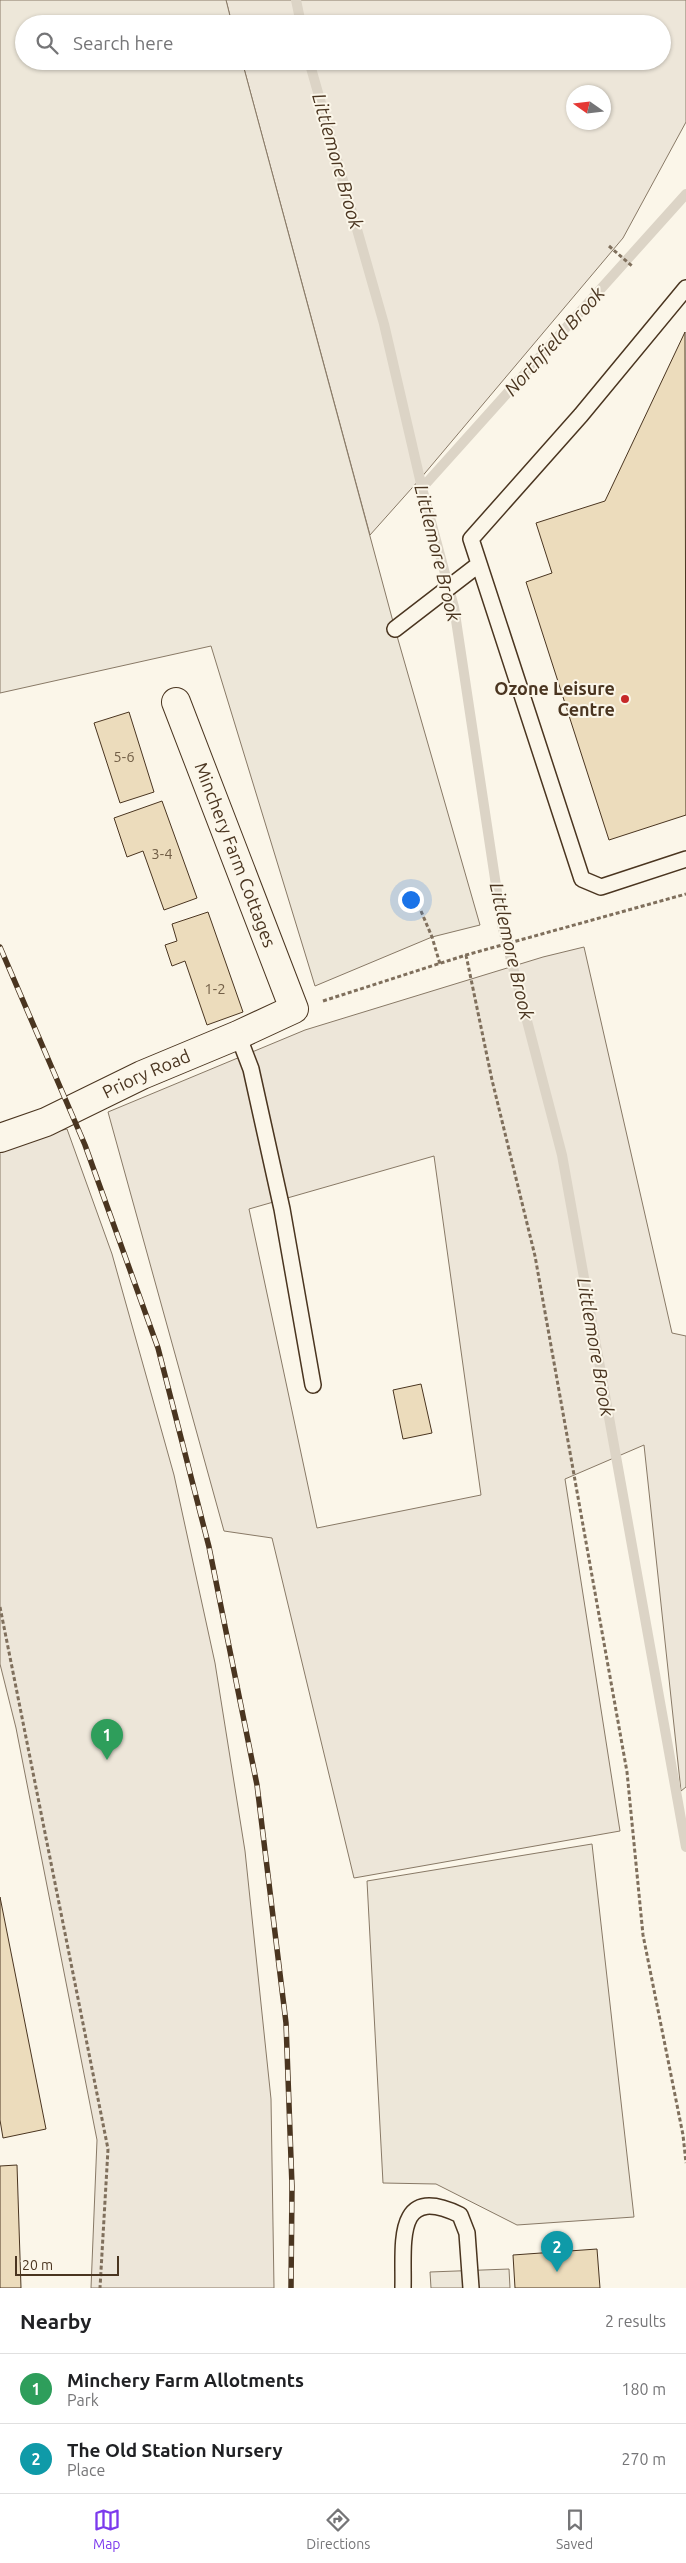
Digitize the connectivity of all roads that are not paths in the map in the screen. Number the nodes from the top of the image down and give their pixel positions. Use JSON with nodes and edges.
{"nodes":[{"id":1,"x":686,"y":288,"type":"edge"},
{"id":2,"x":478,"y":565,"type":"junction"},
{"id":3,"x":395,"y":629,"type":"dead end"},
{"id":4,"x":176,"y":702,"type":"dead end"},
{"id":5,"x":686,"y":858,"type":"edge"},
{"id":6,"x":294,"y":1009,"type":"joint"},
{"id":7,"x":238,"y":1035,"type":"junction"},
{"id":8,"x":0,"y":1138,"type":"edge"},
{"id":9,"x":312,"y":1385,"type":"dead end"},
{"id":10,"x":403,"y":2288,"type":"edge"},
{"id":11,"x":471,"y":2288,"type":"edge"}],
"edges":[{"from":1,"to":2,"type":"lane"},
{"from":2,"to":3,"type":"lane"},
{"from":2,"to":5,"type":"lane"},
{"from":4,"to":6,"type":"street","name":"Minchery Farm Cottages"},
{"from":6,"to":7,"type":"street","name":"Priory Road"},
{"from":7,"to":8,"type":"street","name":"Priory Road"},
{"from":7,"to":9,"type":"lane"},
{"from":10,"to":11,"type":"lane"}]}
